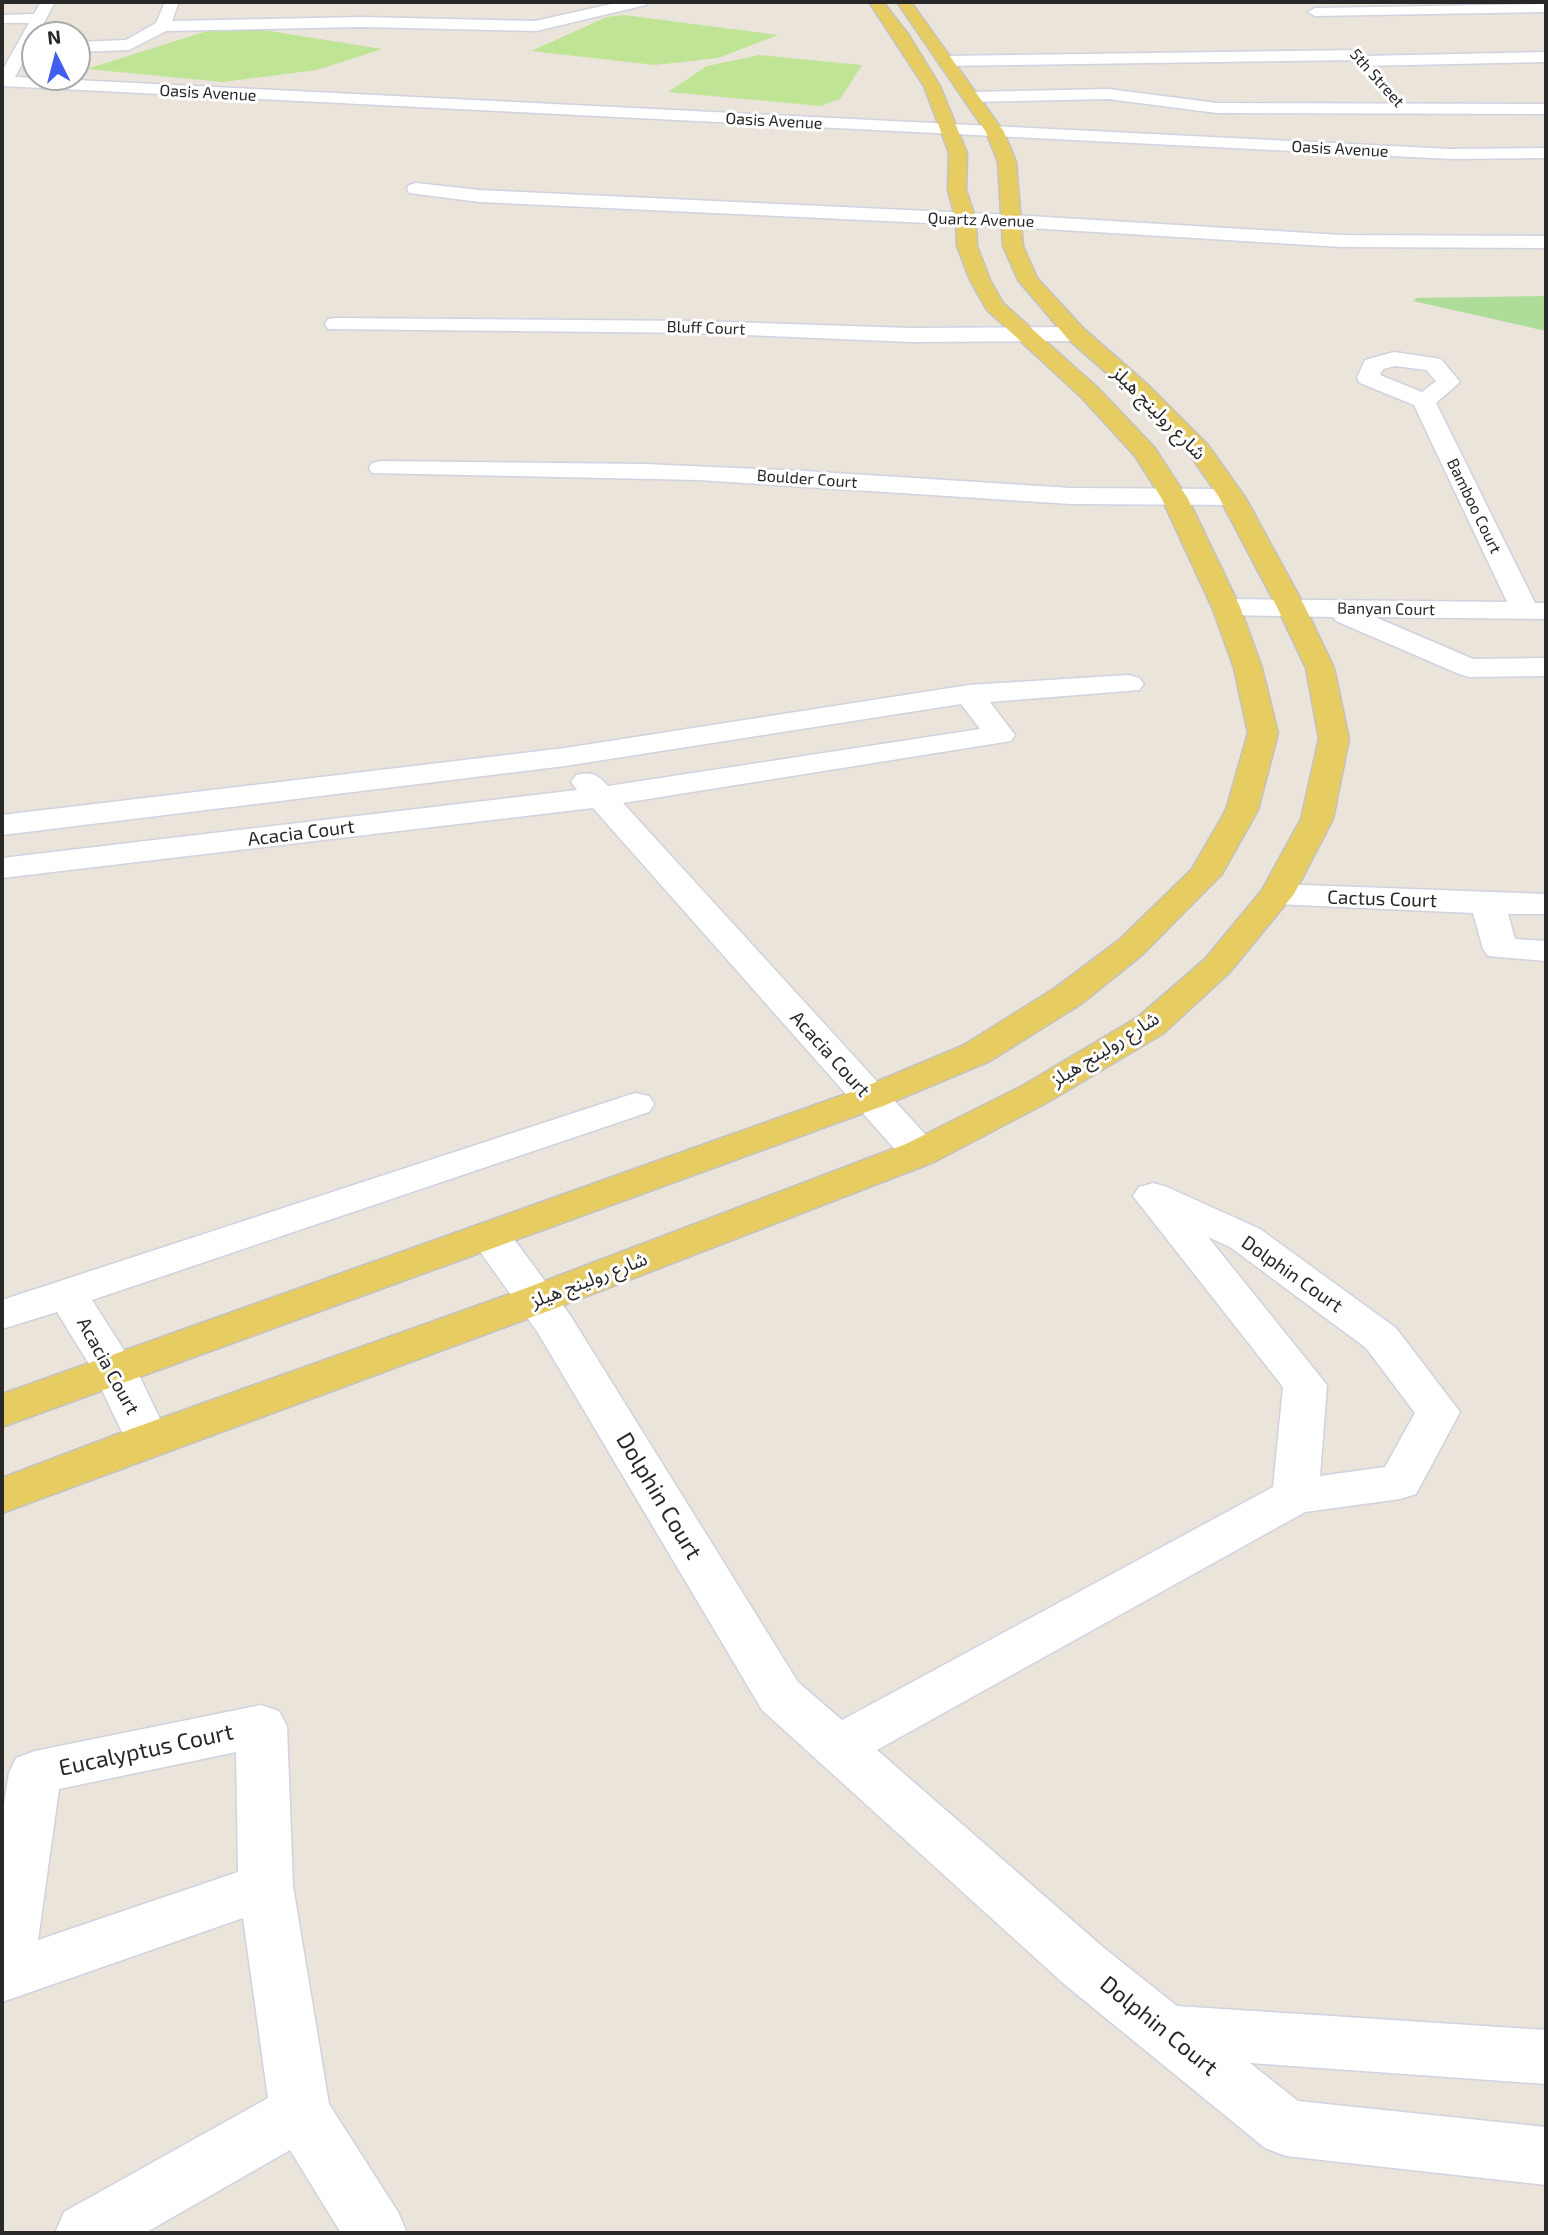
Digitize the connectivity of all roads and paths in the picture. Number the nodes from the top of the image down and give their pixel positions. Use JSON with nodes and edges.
{"nodes":[{"id":1,"x":48,"y":2,"type":"edge"},
{"id":2,"x":172,"y":2,"type":"edge"},
{"id":3,"x":641,"y":2,"type":"edge"},
{"id":4,"x":876,"y":2,"type":"edge"},
{"id":5,"x":904,"y":2,"type":"edge"},
{"id":6,"x":1309,"y":7,"type":"edge"},
{"id":7,"x":1546,"y":8,"type":"edge"},
{"id":8,"x":39,"y":18,"type":"junction"},
{"id":9,"x":2,"y":19,"type":"edge"},
{"id":10,"x":38,"y":21,"type":"edge"},
{"id":11,"x":163,"y":26,"type":"junction"},
{"id":12,"x":91,"y":46,"type":"edge"},
{"id":13,"x":2,"y":49,"type":"edge"},
{"id":14,"x":21,"y":49,"type":"edge"},
{"id":15,"x":1546,"y":57,"type":"edge"},
{"id":16,"x":1359,"y":58,"type":"junction"},
{"id":17,"x":21,"y":59,"type":"edge"},
{"id":18,"x":945,"y":61,"type":"junction"},
{"id":19,"x":1374,"y":75,"type":"dead end"},
{"id":20,"x":3,"y":81,"type":"edge"},
{"id":21,"x":1388,"y":91,"type":"dead end"},
{"id":22,"x":971,"y":97,"type":"junction"},
{"id":23,"x":1404,"y":108,"type":"junction"},
{"id":24,"x":1546,"y":109,"type":"edge"},
{"id":25,"x":949,"y":130,"type":"junction"},
{"id":26,"x":995,"y":132,"type":"junction"},
{"id":27,"x":1546,"y":153,"type":"edge"},
{"id":28,"x":1451,"y":154,"type":"junction"},
{"id":29,"x":416,"y":189,"type":"dead end"},
{"id":30,"x":966,"y":220,"type":"junction"},
{"id":31,"x":1013,"y":221,"type":"junction"},
{"id":32,"x":1546,"y":242,"type":"edge"},
{"id":33,"x":336,"y":324,"type":"dead end"},
{"id":34,"x":1076,"y":334,"type":"junction"},
{"id":35,"x":1025,"y":335,"type":"junction"},
{"id":36,"x":1424,"y":401,"type":"dead end"},
{"id":37,"x":381,"y":468,"type":"dead end"},
{"id":38,"x":1232,"y":497,"type":"junction"},
{"id":39,"x":1175,"y":499,"type":"junction"},
{"id":40,"x":1226,"y":607,"type":"junction"},
{"id":41,"x":1291,"y":607,"type":"junction"},
{"id":42,"x":1328,"y":608,"type":"junction"},
{"id":43,"x":1536,"y":611,"type":"edge"},
{"id":44,"x":1546,"y":667,"type":"edge"},
{"id":45,"x":1129,"y":684,"type":"dead end"},
{"id":46,"x":969,"y":694,"type":"junction"},
{"id":47,"x":845,"y":712,"type":"junction"},
{"id":48,"x":872,"y":756,"type":"junction"},
{"id":49,"x":565,"y":757,"type":"junction"},
{"id":50,"x":601,"y":797,"type":"junction"},
{"id":51,"x":2,"y":825,"type":"edge"},
{"id":52,"x":2,"y":868,"type":"edge"},
{"id":53,"x":1277,"y":894,"type":"junction"},
{"id":54,"x":1488,"y":903,"type":"junction"},
{"id":55,"x":1546,"y":904,"type":"edge"},
{"id":56,"x":1546,"y":951,"type":"edge"},
{"id":57,"x":870,"y":1098,"type":"junction"},
{"id":58,"x":635,"y":1104,"type":"dead end"},
{"id":59,"x":920,"y":1153,"type":"junction"},
{"id":60,"x":491,"y":1236,"type":"junction"},
{"id":61,"x":67,"y":1293,"type":"junction"},
{"id":62,"x":536,"y":1300,"type":"junction"},
{"id":63,"x":2,"y":1315,"type":"edge"},
{"id":64,"x":114,"y":1369,"type":"junction"},
{"id":65,"x":2,"y":1411,"type":"edge"},
{"id":66,"x":147,"y":1440,"type":"junction"},
{"id":67,"x":2,"y":1496,"type":"edge"},
{"id":68,"x":1295,"y":1496,"type":"junction"},
{"id":69,"x":838,"y":1747,"type":"junction"},
{"id":70,"x":266,"y":1886,"type":"junction"},
{"id":71,"x":3,"y":1977,"type":"edge"},
{"id":72,"x":1165,"y":2031,"type":"junction"},
{"id":73,"x":1546,"y":2057,"type":"edge"},
{"id":74,"x":300,"y":2112,"type":"junction"},
{"id":75,"x":1546,"y":2156,"type":"edge"},
{"id":76,"x":112,"y":2227,"type":"edge"},
{"id":77,"x":376,"y":2233,"type":"edge"}],
"edges":[{"from":1,"to":8,"type":"street"},
{"from":2,"to":11,"type":"street"},
{"from":3,"to":11,"type":"street"},
{"from":4,"to":25,"type":"main road","name":"شارع رولينج هيلز"},
{"from":5,"to":18,"type":"main road","name":"شارع رولينج هيلز"},
{"from":6,"to":7,"type":"street"},
{"from":6,"to":16,"type":"street","name":"5th Street"},
{"from":8,"to":9,"type":"street"},
{"from":8,"to":10,"type":"street"},
{"from":11,"to":12,"type":"street"},
{"from":13,"to":14,"type":"street"},
{"from":15,"to":16,"type":"street"},
{"from":16,"to":18,"type":"street"},
{"from":16,"to":19,"type":"street","name":"5th Street"},
{"from":17,"to":20,"type":"street"},
{"from":18,"to":22,"type":"main road","name":"شارع رولينج هيلز"},
{"from":20,"to":25,"type":"street","name":"Oasis Avenue"},
{"from":21,"to":23,"type":"street","name":"5th Street"},
{"from":22,"to":23,"type":"street"},
{"from":22,"to":26,"type":"main road","name":"شارع رولينج هيلز"},
{"from":23,"to":24,"type":"street"},
{"from":23,"to":28,"type":"street","name":"5th Street"},
{"from":25,"to":26,"type":"street","name":"Oasis Avenue"},
{"from":25,"to":30,"type":"main road","name":"شارع رولينج هيلز"},
{"from":26,"to":28,"type":"street","name":"Oasis Avenue"},
{"from":26,"to":31,"type":"main road","name":"شارع رولينج هيلز"},
{"from":27,"to":28,"type":"street","name":"Oasis Avenue"},
{"from":29,"to":30,"type":"street","name":"Quartz Avenue"},
{"from":30,"to":31,"type":"street","name":"Quartz Avenue"},
{"from":30,"to":35,"type":"main road","name":"شارع رولينج هيلز"},
{"from":31,"to":32,"type":"street","name":"Quartz Avenue"},
{"from":31,"to":34,"type":"main road","name":"شارع رولينج هيلز"},
{"from":33,"to":35,"type":"street","name":"Bluff Court"},
{"from":34,"to":35,"type":"street","name":"Bluff Court"},
{"from":34,"to":38,"type":"main road","name":"شارع رولينج هيلز"},
{"from":35,"to":39,"type":"main road","name":"شارع رولينج هيلز"},
{"from":36,"to":43,"type":"street","name":"Bamboo Court"},
{"from":37,"to":39,"type":"street","name":"Boulder Court"},
{"from":38,"to":39,"type":"street","name":"Boulder Court"},
{"from":38,"to":41,"type":"main road","name":"شارع رولينج هيلز"},
{"from":39,"to":40,"type":"main road","name":"شارع رولينج هيلز"},
{"from":40,"to":41,"type":"street","name":"Banyan Court"},
{"from":40,"to":57,"type":"main road","name":"شارع رولينج هيلز"},
{"from":41,"to":42,"type":"street","name":"Banyan Court"},
{"from":41,"to":53,"type":"main road","name":"شارع رولينج هيلز"},
{"from":42,"to":43,"type":"street","name":"Banyan Court"},
{"from":42,"to":44,"type":"street"},
{"from":45,"to":46,"type":"street"},
{"from":46,"to":47,"type":"street"},
{"from":46,"to":48,"type":"street","name":"Acacia Court"},
{"from":47,"to":48,"type":"street"},
{"from":47,"to":49,"type":"street"},
{"from":48,"to":50,"type":"street","name":"Acacia Court"},
{"from":49,"to":50,"type":"street","name":"Acacia Court"},
{"from":49,"to":51,"type":"street"},
{"from":50,"to":52,"type":"street","name":"Acacia Court"},
{"from":50,"to":57,"type":"street","name":"Acacia Court"},
{"from":53,"to":54,"type":"street","name":"Cactus Court"},
{"from":53,"to":59,"type":"main road","name":"شارع رولينج هيلز"},
{"from":54,"to":55,"type":"street","name":"Cactus Court"},
{"from":54,"to":56,"type":"street"},
{"from":57,"to":59,"type":"street","name":"Acacia Court"},
{"from":57,"to":60,"type":"main road","name":"شارع رولينج هيلز"},
{"from":58,"to":61,"type":"street","name":"Acacia Court"},
{"from":59,"to":62,"type":"main road","name":"شارع رولينج هيلز"},
{"from":60,"to":62,"type":"street","name":"Dolphin Court"},
{"from":60,"to":64,"type":"main road","name":"شارع رولينج هيلز"},
{"from":61,"to":63,"type":"street","name":"Acacia Court"},
{"from":61,"to":64,"type":"street","name":"Acacia Court"},
{"from":62,"to":66,"type":"main road","name":"شارع رولينج هيلز"},
{"from":62,"to":69,"type":"street","name":"Dolphin Court"},
{"from":64,"to":65,"type":"main road","name":"شارع رولينج هيلز"},
{"from":64,"to":66,"type":"street","name":"Acacia Court"},
{"from":66,"to":67,"type":"main road","name":"شارع رولينج هيلز"},
{"from":68,"to":68,"type":"street","name":"Dolphin Court"},
{"from":68,"to":69,"type":"street","name":"Dolphin Court"},
{"from":69,"to":72,"type":"street","name":"Dolphin Court"},
{"from":70,"to":71,"type":"street","name":"Eucalyptus Court"},
{"from":70,"to":71,"type":"street","name":"Eucalyptus Court"},
{"from":70,"to":74,"type":"street","name":"Eucalyptus Court"},
{"from":72,"to":73,"type":"street"},
{"from":72,"to":75,"type":"street","name":"Dolphin Court"},
{"from":74,"to":76,"type":"street"},
{"from":74,"to":77,"type":"street","name":"Eucalyptus Court"}]}
